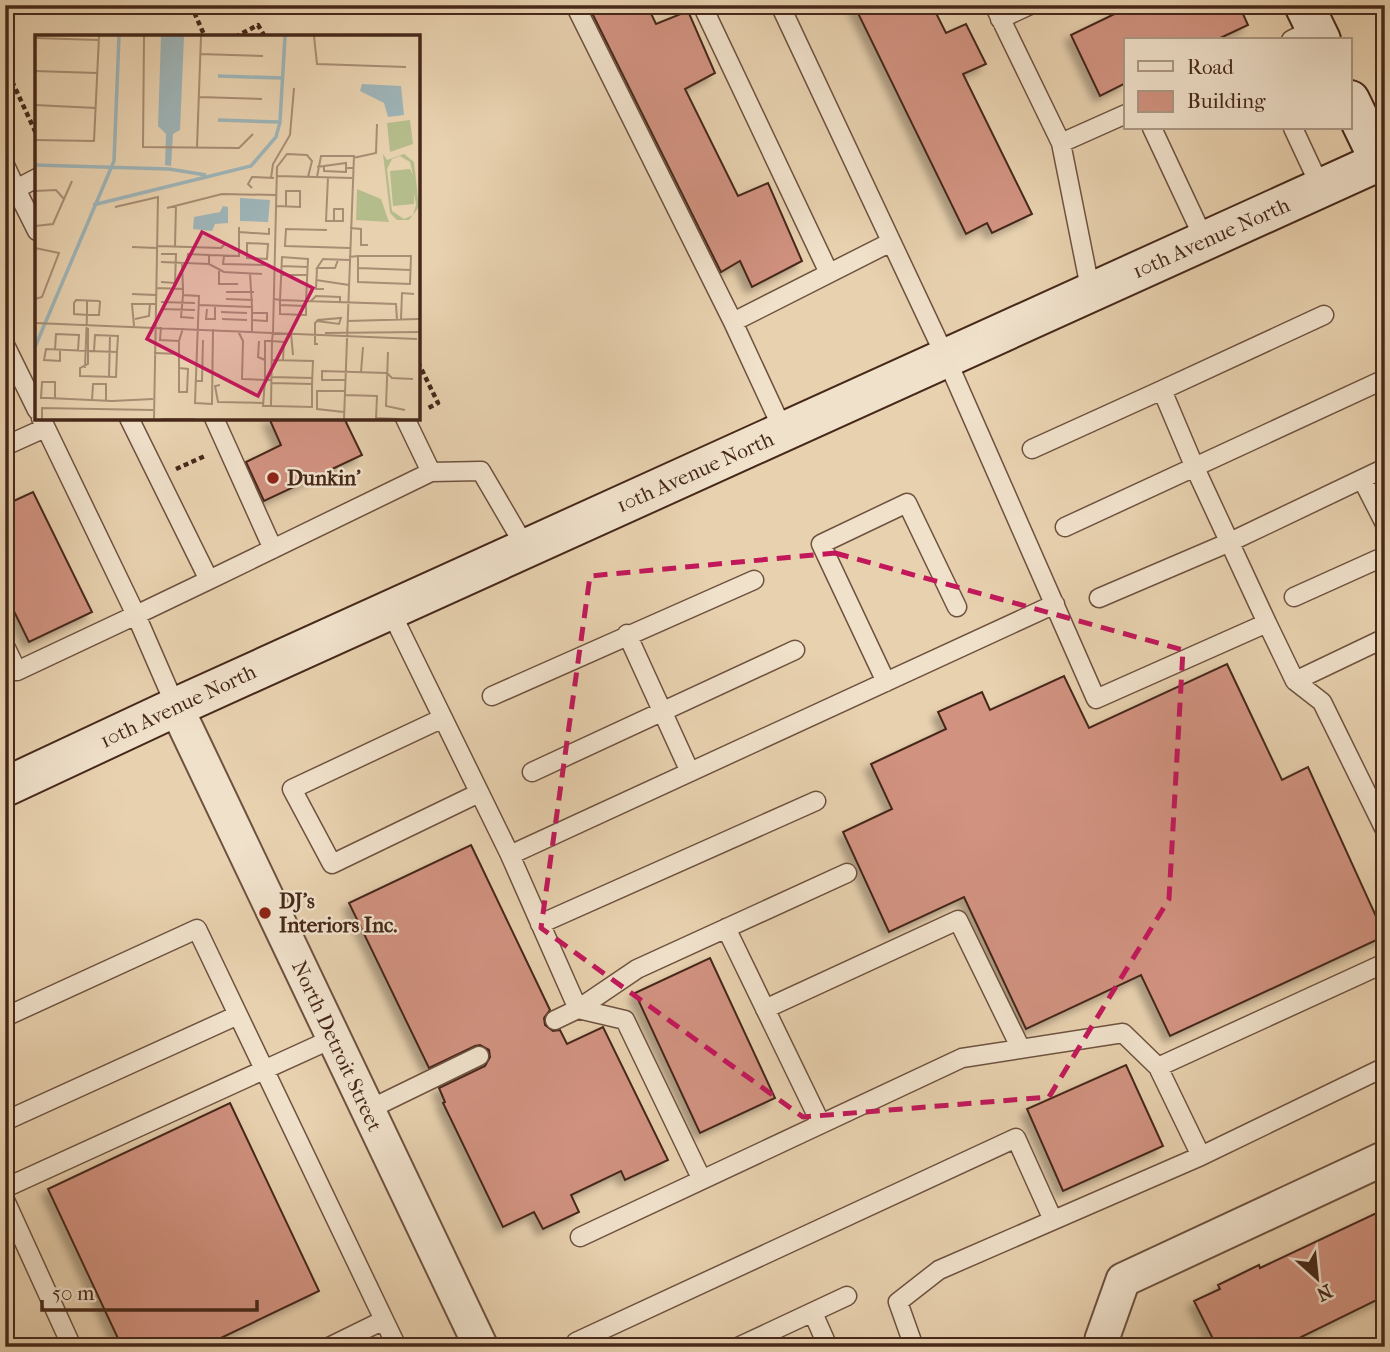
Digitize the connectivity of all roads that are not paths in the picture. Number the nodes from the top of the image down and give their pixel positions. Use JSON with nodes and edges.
{"nodes":[{"id":1,"x":575,"y":5,"type":"edge"},
{"id":2,"x":702,"y":5,"type":"edge"},
{"id":3,"x":780,"y":5,"type":"edge"},
{"id":4,"x":1030,"y":5,"type":"edge"},
{"id":5,"x":997,"y":12,"type":"edge"},
{"id":6,"x":1352,"y":104,"type":"edge"},
{"id":7,"x":1124,"y":115,"type":"edge"},
{"id":8,"x":1153,"y":130,"type":"edge"},
{"id":9,"x":1294,"y":130,"type":"edge"},
{"id":10,"x":1060,"y":143,"type":"junction"},
{"id":11,"x":1383,"y":164,"type":"edge"},
{"id":12,"x":5,"y":165,"type":"edge"},
{"id":13,"x":35,"y":179,"type":"edge"},
{"id":14,"x":1321,"y":188,"type":"junction"},
{"id":15,"x":10,"y":191,"type":"edge"},
{"id":16,"x":35,"y":228,"type":"edge"},
{"id":17,"x":1205,"y":241,"type":"junction"},
{"id":18,"x":891,"y":242,"type":"junction"},
{"id":19,"x":829,"y":273,"type":"junction"},
{"id":20,"x":1091,"y":293,"type":"junction"},
{"id":21,"x":1324,"y":315,"type":"dead end"},
{"id":22,"x":733,"y":322,"type":"junction"},
{"id":23,"x":5,"y":345,"type":"edge"},
{"id":24,"x":946,"y":358,"type":"junction"},
{"id":25,"x":1385,"y":379,"type":"edge"},
{"id":26,"x":1162,"y":390,"type":"junction"},
{"id":27,"x":35,"y":406,"type":"edge"},
{"id":28,"x":130,"y":420,"type":"edge"},
{"id":29,"x":215,"y":420,"type":"edge"},
{"id":30,"x":406,"y":420,"type":"edge"},
{"id":31,"x":43,"y":423,"type":"edge"},
{"id":32,"x":784,"y":432,"type":"junction"},
{"id":33,"x":5,"y":446,"type":"edge"},
{"id":34,"x":1032,"y":449,"type":"dead end"},
{"id":35,"x":1195,"y":468,"type":"junction"},
{"id":36,"x":1385,"y":468,"type":"edge"},
{"id":37,"x":431,"y":472,"type":"junction"},
{"id":38,"x":1362,"y":479,"type":"junction"},
{"id":39,"x":1385,"y":524,"type":"edge"},
{"id":40,"x":1065,"y":527,"type":"dead end"},
{"id":41,"x":1230,"y":542,"type":"junction"},
{"id":42,"x":526,"y":548,"type":"junction"},
{"id":43,"x":273,"y":549,"type":"junction"},
{"id":44,"x":1385,"y":556,"type":"edge"},
{"id":45,"x":209,"y":580,"type":"junction"},
{"id":46,"x":754,"y":580,"type":"dead end"},
{"id":47,"x":1294,"y":597,"type":"dead end"},
{"id":48,"x":1099,"y":598,"type":"dead end"},
{"id":49,"x":1055,"y":604,"type":"junction"},
{"id":50,"x":957,"y":607,"type":"dead end"},
{"id":51,"x":390,"y":610,"type":"junction"},
{"id":52,"x":136,"y":615,"type":"junction"},
{"id":53,"x":1267,"y":623,"type":"junction"},
{"id":54,"x":627,"y":634,"type":"junction"},
{"id":55,"x":1385,"y":638,"type":"edge"},
{"id":56,"x":5,"y":646,"type":"edge"},
{"id":57,"x":795,"y":650,"type":"dead end"},
{"id":58,"x":1295,"y":681,"type":"junction"},
{"id":59,"x":886,"y":682,"type":"junction"},
{"id":60,"x":492,"y":696,"type":"dead end"},
{"id":61,"x":176,"y":707,"type":"junction"},
{"id":62,"x":662,"y":711,"type":"junction"},
{"id":63,"x":443,"y":718,"type":"junction"},
{"id":64,"x":532,"y":772,"type":"dead end"},
{"id":65,"x":690,"y":772,"type":"junction"},
{"id":66,"x":5,"y":787,"type":"edge"},
{"id":67,"x":479,"y":793,"type":"junction"},
{"id":68,"x":816,"y":801,"type":"dead end"},
{"id":69,"x":1385,"y":830,"type":"edge"},
{"id":70,"x":510,"y":855,"type":"junction"},
{"id":71,"x":847,"y":873,"type":"dead end"},
{"id":72,"x":540,"y":924,"type":"junction"},
{"id":73,"x":726,"y":928,"type":"junction"},
{"id":74,"x":1384,"y":966,"type":"edge"},
{"id":75,"x":578,"y":1009,"type":"junction"},
{"id":76,"x":765,"y":1009,"type":"junction"},
{"id":77,"x":238,"y":1015,"type":"junction"},
{"id":78,"x":5,"y":1017,"type":"edge"},
{"id":79,"x":555,"y":1020,"type":"dead end"},
{"id":80,"x":334,"y":1038,"type":"junction"},
{"id":81,"x":1021,"y":1049,"type":"junction"},
{"id":82,"x":479,"y":1056,"type":"dead end"},
{"id":83,"x":1158,"y":1067,"type":"junction"},
{"id":84,"x":1385,"y":1068,"type":"edge"},
{"id":85,"x":265,"y":1071,"type":"junction"},
{"id":86,"x":368,"y":1110,"type":"junction"},
{"id":87,"x":5,"y":1121,"type":"edge"},
{"id":88,"x":821,"y":1124,"type":"junction"},
{"id":89,"x":1201,"y":1156,"type":"junction"},
{"id":90,"x":1385,"y":1158,"type":"edge"},
{"id":91,"x":702,"y":1180,"type":"junction"},
{"id":92,"x":5,"y":1188,"type":"edge"},
{"id":93,"x":5,"y":1200,"type":"edge"},
{"id":94,"x":1054,"y":1220,"type":"junction"},
{"id":95,"x":580,"y":1237,"type":"dead end"},
{"id":96,"x":847,"y":1296,"type":"dead end"},
{"id":97,"x":813,"y":1313,"type":"junction"},
{"id":98,"x":384,"y":1320,"type":"junction"},
{"id":99,"x":1102,"y":1339,"type":"dead end"},
{"id":100,"x":576,"y":1342,"type":"dead end"},
{"id":101,"x":72,"y":1347,"type":"edge"},
{"id":102,"x":330,"y":1347,"type":"edge"},
{"id":103,"x":397,"y":1347,"type":"edge"},
{"id":104,"x":481,"y":1347,"type":"edge"},
{"id":105,"x":738,"y":1347,"type":"edge"},
{"id":106,"x":828,"y":1347,"type":"edge"},
{"id":107,"x":914,"y":1347,"type":"edge"}],
"edges":[{"from":1,"to":22,"type":"lane"},
{"from":2,"to":19,"type":"lane"},
{"from":3,"to":18,"type":"lane"},
{"from":4,"to":5,"type":"lane"},
{"from":5,"to":10,"type":"lane"},
{"from":6,"to":11,"type":"street"},
{"from":7,"to":10,"type":"lane"},
{"from":8,"to":17,"type":"lane"},
{"from":9,"to":14,"type":"lane"},
{"from":10,"to":20,"type":"lane"},
{"from":11,"to":14,"type":"street","name":"10th Avenue North"},
{"from":12,"to":15,"type":"lane"},
{"from":13,"to":15,"type":"lane"},
{"from":14,"to":17,"type":"street","name":"10th Avenue North"},
{"from":15,"to":16,"type":"lane"},
{"from":17,"to":20,"type":"street","name":"10th Avenue North"},
{"from":18,"to":19,"type":"lane"},
{"from":18,"to":24,"type":"lane"},
{"from":19,"to":22,"type":"lane"},
{"from":20,"to":24,"type":"street","name":"10th Avenue North"},
{"from":21,"to":26,"type":"lane"},
{"from":22,"to":32,"type":"lane"},
{"from":23,"to":27,"type":"lane"},
{"from":24,"to":32,"type":"street","name":"10th Avenue North"},
{"from":24,"to":49,"type":"lane"},
{"from":25,"to":35,"type":"lane"},
{"from":26,"to":34,"type":"lane"},
{"from":26,"to":35,"type":"lane"},
{"from":28,"to":45,"type":"lane"},
{"from":29,"to":43,"type":"lane"},
{"from":30,"to":37,"type":"lane"},
{"from":31,"to":33,"type":"lane"},
{"from":31,"to":52,"type":"lane"},
{"from":32,"to":42,"type":"street","name":"10th Avenue North"},
{"from":35,"to":40,"type":"lane"},
{"from":35,"to":41,"type":"lane"},
{"from":36,"to":38,"type":"lane"},
{"from":37,"to":42,"type":"lane"},
{"from":37,"to":43,"type":"lane"},
{"from":38,"to":39,"type":"lane"},
{"from":38,"to":41,"type":"lane"},
{"from":41,"to":48,"type":"lane"},
{"from":41,"to":53,"type":"lane"},
{"from":42,"to":51,"type":"street","name":"10th Avenue North"},
{"from":43,"to":45,"type":"lane"},
{"from":44,"to":47,"type":"lane"},
{"from":45,"to":52,"type":"lane"},
{"from":46,"to":54,"type":"lane"},
{"from":49,"to":53,"type":"lane"},
{"from":49,"to":59,"type":"lane"},
{"from":50,"to":59,"type":"lane"},
{"from":51,"to":61,"type":"street","name":"10th Avenue North"},
{"from":51,"to":63,"type":"lane"},
{"from":52,"to":56,"type":"lane"},
{"from":52,"to":61,"type":"lane"},
{"from":53,"to":58,"type":"lane"},
{"from":54,"to":60,"type":"lane"},
{"from":54,"to":62,"type":"lane"},
{"from":55,"to":58,"type":"lane"},
{"from":57,"to":62,"type":"lane"},
{"from":58,"to":69,"type":"lane"},
{"from":59,"to":65,"type":"lane"},
{"from":61,"to":66,"type":"street","name":"10th Avenue North"},
{"from":61,"to":80,"type":"street","name":"North Detroit Street"},
{"from":62,"to":64,"type":"lane"},
{"from":62,"to":65,"type":"lane"},
{"from":63,"to":67,"type":"lane"},
{"from":63,"to":67,"type":"lane"},
{"from":65,"to":70,"type":"lane"},
{"from":67,"to":70,"type":"lane"},
{"from":68,"to":72,"type":"lane"},
{"from":70,"to":72,"type":"lane"},
{"from":71,"to":73,"type":"lane"},
{"from":72,"to":75,"type":"lane"},
{"from":73,"to":75,"type":"lane"},
{"from":73,"to":76,"type":"lane"},
{"from":74,"to":83,"type":"lane"},
{"from":75,"to":79,"type":"lane"},
{"from":75,"to":91,"type":"lane"},
{"from":76,"to":81,"type":"lane"},
{"from":76,"to":88,"type":"lane"},
{"from":77,"to":78,"type":"lane"},
{"from":77,"to":85,"type":"lane"},
{"from":77,"to":87,"type":"lane"},
{"from":80,"to":85,"type":"lane"},
{"from":80,"to":86,"type":"street","name":"North Detroit Street"},
{"from":81,"to":83,"type":"lane"},
{"from":81,"to":88,"type":"lane"},
{"from":82,"to":86,"type":"lane"},
{"from":83,"to":89,"type":"lane"},
{"from":84,"to":89,"type":"lane"},
{"from":85,"to":92,"type":"lane"},
{"from":85,"to":98,"type":"lane"},
{"from":86,"to":104,"type":"street","name":"North Detroit Street"},
{"from":88,"to":91,"type":"lane"},
{"from":89,"to":94,"type":"lane"},
{"from":90,"to":99,"type":"street"},
{"from":91,"to":95,"type":"lane"},
{"from":93,"to":101,"type":"lane"},
{"from":94,"to":100,"type":"lane"},
{"from":94,"to":107,"type":"lane"},
{"from":96,"to":97,"type":"lane"},
{"from":97,"to":105,"type":"lane"},
{"from":97,"to":106,"type":"lane"},
{"from":98,"to":102,"type":"lane"},
{"from":98,"to":103,"type":"lane"}]}
